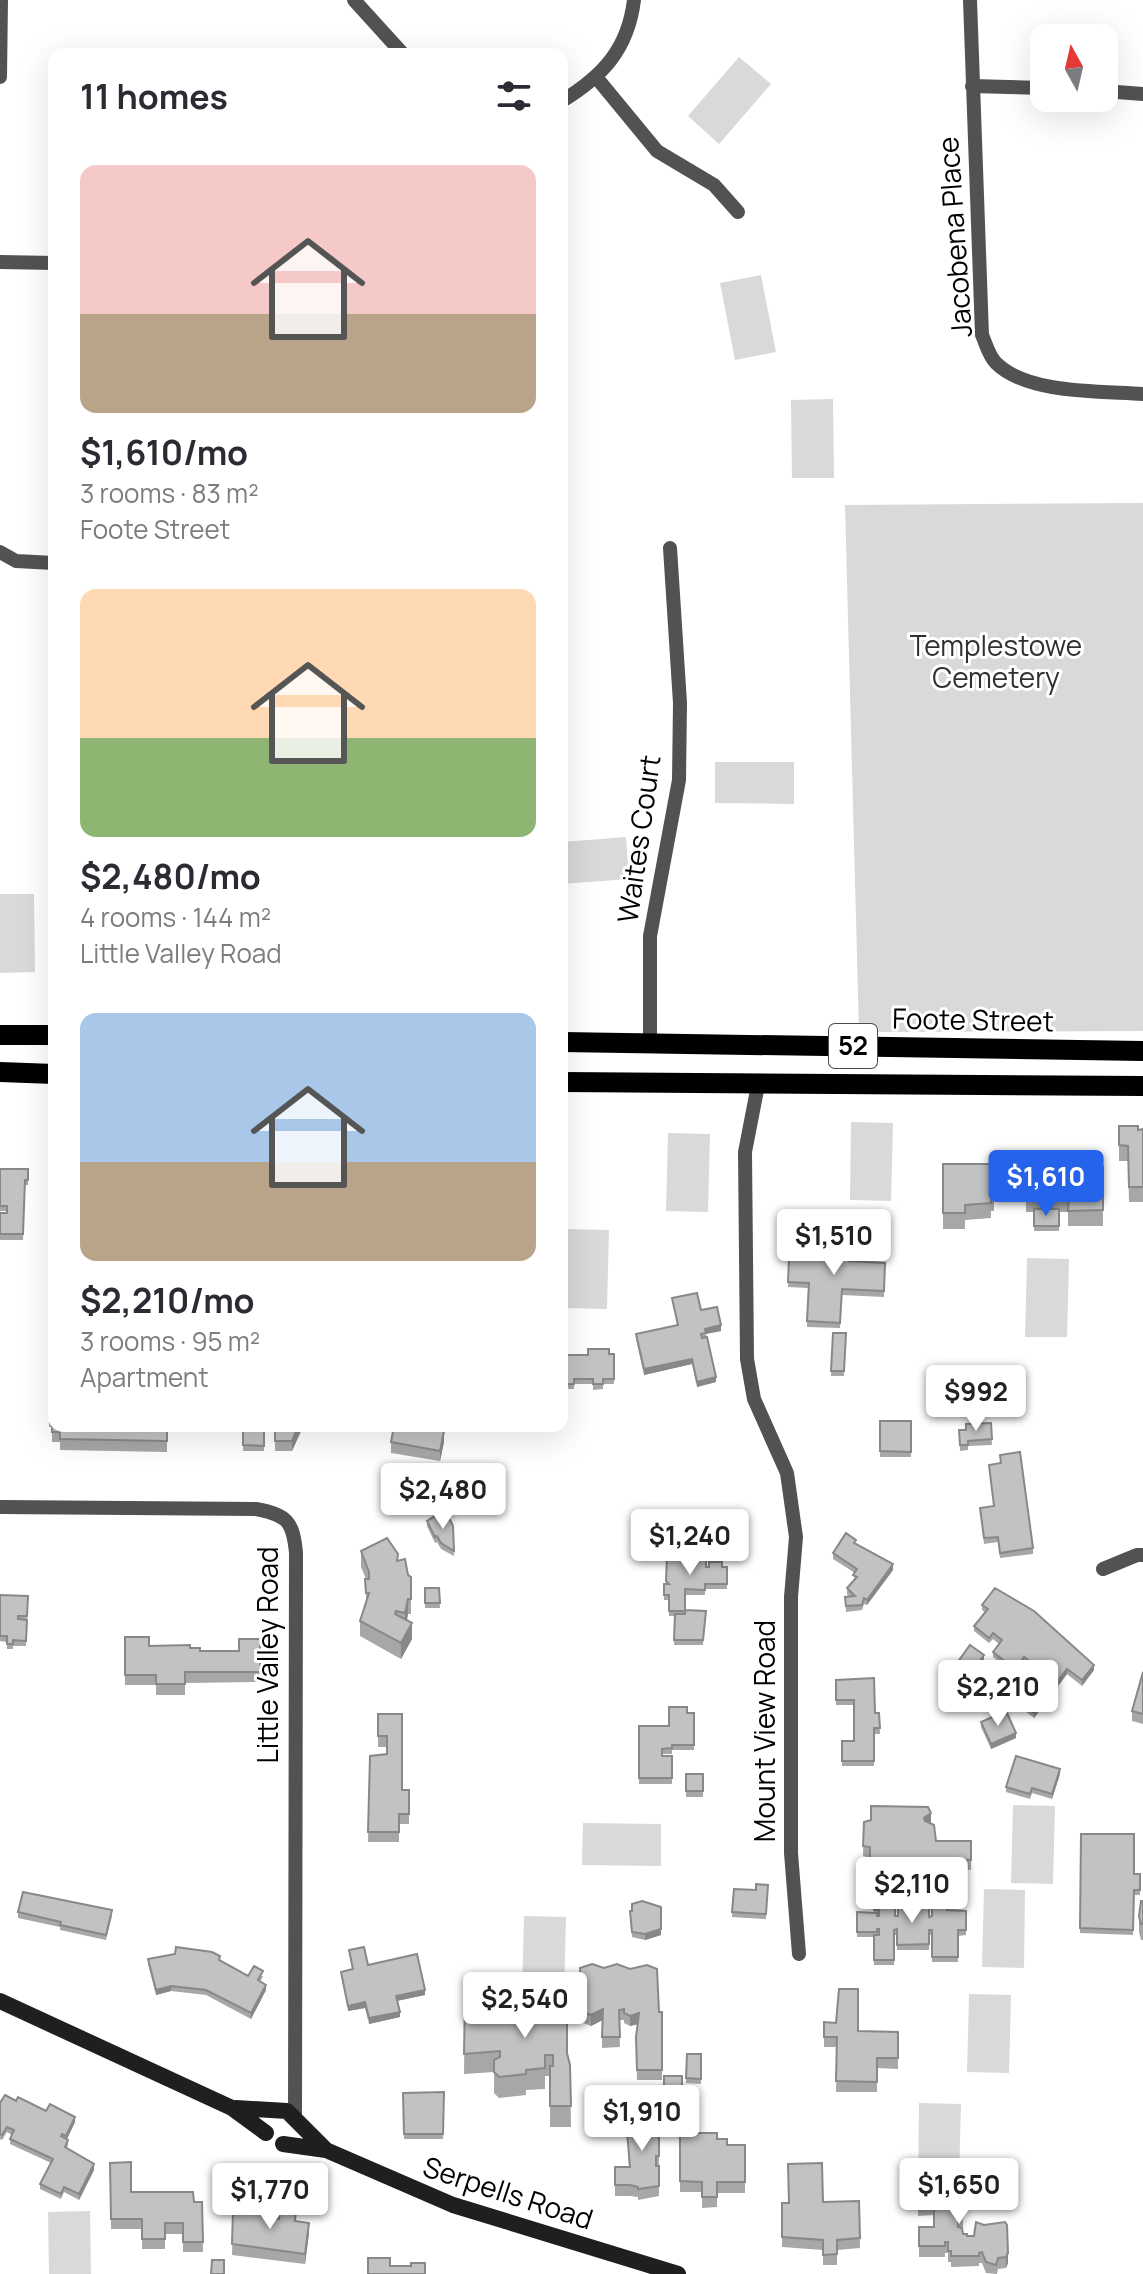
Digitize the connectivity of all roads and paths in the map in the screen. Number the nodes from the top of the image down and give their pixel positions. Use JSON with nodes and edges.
{"nodes":[{"id":1,"x":1,"y":0,"type":"edge"},
{"id":2,"x":354,"y":0,"type":"edge"},
{"id":3,"x":634,"y":0,"type":"edge"},
{"id":4,"x":970,"y":0,"type":"edge"},
{"id":5,"x":398,"y":48,"type":"edge"},
{"id":6,"x":0,"y":77,"type":"edge"},
{"id":7,"x":596,"y":77,"type":"junction"},
{"id":8,"x":972,"y":86,"type":"junction"},
{"id":9,"x":1030,"y":88,"type":"edge"},
{"id":10,"x":1118,"y":92,"type":"edge"},
{"id":11,"x":1143,"y":94,"type":"edge"},
{"id":12,"x":568,"y":97,"type":"edge"},
{"id":13,"x":738,"y":212,"type":"dead end"},
{"id":14,"x":0,"y":262,"type":"edge"},
{"id":15,"x":48,"y":263,"type":"edge"},
{"id":16,"x":1143,"y":394,"type":"edge"},
{"id":17,"x":670,"y":548,"type":"dead end"},
{"id":18,"x":0,"y":552,"type":"edge"},
{"id":19,"x":48,"y":563,"type":"edge"},
{"id":20,"x":0,"y":1035,"type":"edge"},
{"id":21,"x":48,"y":1035,"type":"edge"},
{"id":22,"x":568,"y":1042,"type":"edge"},
{"id":23,"x":650,"y":1043,"type":"junction"},
{"id":24,"x":1143,"y":1051,"type":"edge"},
{"id":25,"x":0,"y":1072,"type":"edge"},
{"id":26,"x":48,"y":1074,"type":"edge"},
{"id":27,"x":568,"y":1082,"type":"edge"},
{"id":28,"x":758,"y":1085,"type":"junction"},
{"id":29,"x":1143,"y":1086,"type":"edge"},
{"id":30,"x":0,"y":1507,"type":"edge"},
{"id":31,"x":1143,"y":1555,"type":"edge"},
{"id":32,"x":1103,"y":1569,"type":"dead end"},
{"id":33,"x":799,"y":1954,"type":"dead end"},
{"id":34,"x":0,"y":2001,"type":"edge"},
{"id":35,"x":294,"y":2082,"type":"junction"},
{"id":36,"x":232,"y":2108,"type":"junction"},
{"id":37,"x":276,"y":2111,"type":"junction"},
{"id":38,"x":295,"y":2118,"type":"junction"},
{"id":39,"x":266,"y":2133,"type":"junction"},
{"id":40,"x":283,"y":2144,"type":"junction"},
{"id":41,"x":326,"y":2150,"type":"junction"},
{"id":42,"x":678,"y":2274,"type":"edge"}],
"edges":[{"from":1,"to":6,"type":"street"},
{"from":2,"to":5,"type":"street"},
{"from":3,"to":7,"type":"street"},
{"from":4,"to":8,"type":"street","name":"Jacobena Place"},
{"from":7,"to":12,"type":"street"},
{"from":7,"to":13,"type":"street"},
{"from":8,"to":9,"type":"street"},
{"from":8,"to":16,"type":"street","name":"Jacobena Place"},
{"from":10,"to":11,"type":"street"},
{"from":14,"to":15,"type":"street"},
{"from":17,"to":23,"type":"street","name":"Waites Court"},
{"from":18,"to":19,"type":"street"},
{"from":20,"to":21,"type":"main road"},
{"from":22,"to":23,"type":"main road","name":"Foote Street","number":"52"},
{"from":23,"to":24,"type":"main road","name":"Foote Street","number":"52"},
{"from":25,"to":26,"type":"main road"},
{"from":27,"to":28,"type":"main road","number":"52"},
{"from":28,"to":29,"type":"main road","number":"52"},
{"from":28,"to":33,"type":"street","name":"Mount View Road"},
{"from":30,"to":35,"type":"street","name":"Little Valley Road"},
{"from":31,"to":32,"type":"street"},
{"from":34,"to":36,"type":"street","name":"Serpells Road"},
{"from":35,"to":37,"type":"street"},
{"from":35,"to":38,"type":"street","name":"Little Valley Road"},
{"from":36,"to":37,"type":"street","name":"Serpells Road"},
{"from":36,"to":39,"type":"street","name":"Serpells Road"},
{"from":37,"to":38,"type":"street","name":"Serpells Road"},
{"from":37,"to":39,"type":"street"},
{"from":38,"to":40,"type":"street"},
{"from":38,"to":41,"type":"street","name":"Serpells Road"},
{"from":39,"to":40,"type":"street","name":"Serpells Road"},
{"from":40,"to":41,"type":"street","name":"Serpells Road"},
{"from":41,"to":42,"type":"street","name":"Serpells Road"}]}
